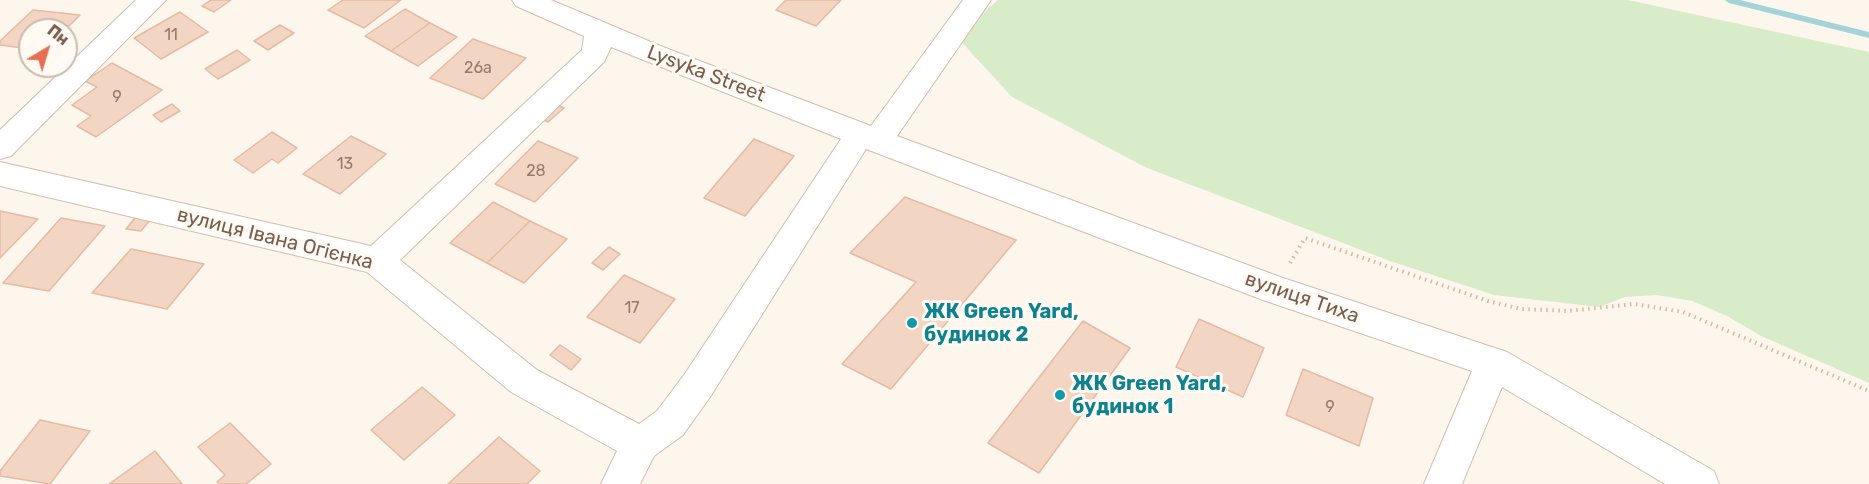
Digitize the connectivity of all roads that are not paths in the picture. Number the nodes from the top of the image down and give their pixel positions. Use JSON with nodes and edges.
{"nodes":[{"id":1,"x":152,"y":0,"type":"edge"},
{"id":2,"x":526,"y":0,"type":"edge"},
{"id":3,"x":977,"y":0,"type":"edge"},
{"id":4,"x":598,"y":29,"type":"junction"},
{"id":5,"x":875,"y":140,"type":"junction"},
{"id":6,"x":0,"y":148,"type":"edge"},
{"id":7,"x":0,"y":174,"type":"edge"},
{"id":8,"x":376,"y":261,"type":"junction"},
{"id":9,"x":1494,"y":363,"type":"junction"},
{"id":10,"x":641,"y":444,"type":"junction"},
{"id":11,"x":620,"y":484,"type":"edge"},
{"id":12,"x":1443,"y":484,"type":"edge"},
{"id":13,"x":1700,"y":484,"type":"edge"}],
"edges":[{"from":1,"to":6,"type":"street"},
{"from":2,"to":4,"type":"street","name":"Lysyka Street"},
{"from":3,"to":5,"type":"street"},
{"from":4,"to":5,"type":"street","name":"Lysyka Street"},
{"from":4,"to":8,"type":"street"},
{"from":5,"to":9,"type":"street","name":"вулиця Тиха"},
{"from":5,"to":10,"type":"street"},
{"from":7,"to":8,"type":"street","name":"вулиця Івана Огієнка"},
{"from":8,"to":10,"type":"street","name":"вулиця Івана Огієнка"},
{"from":9,"to":12,"type":"street"},
{"from":9,"to":13,"type":"street","name":"вулиця Тиха"},
{"from":10,"to":11,"type":"street"}]}
